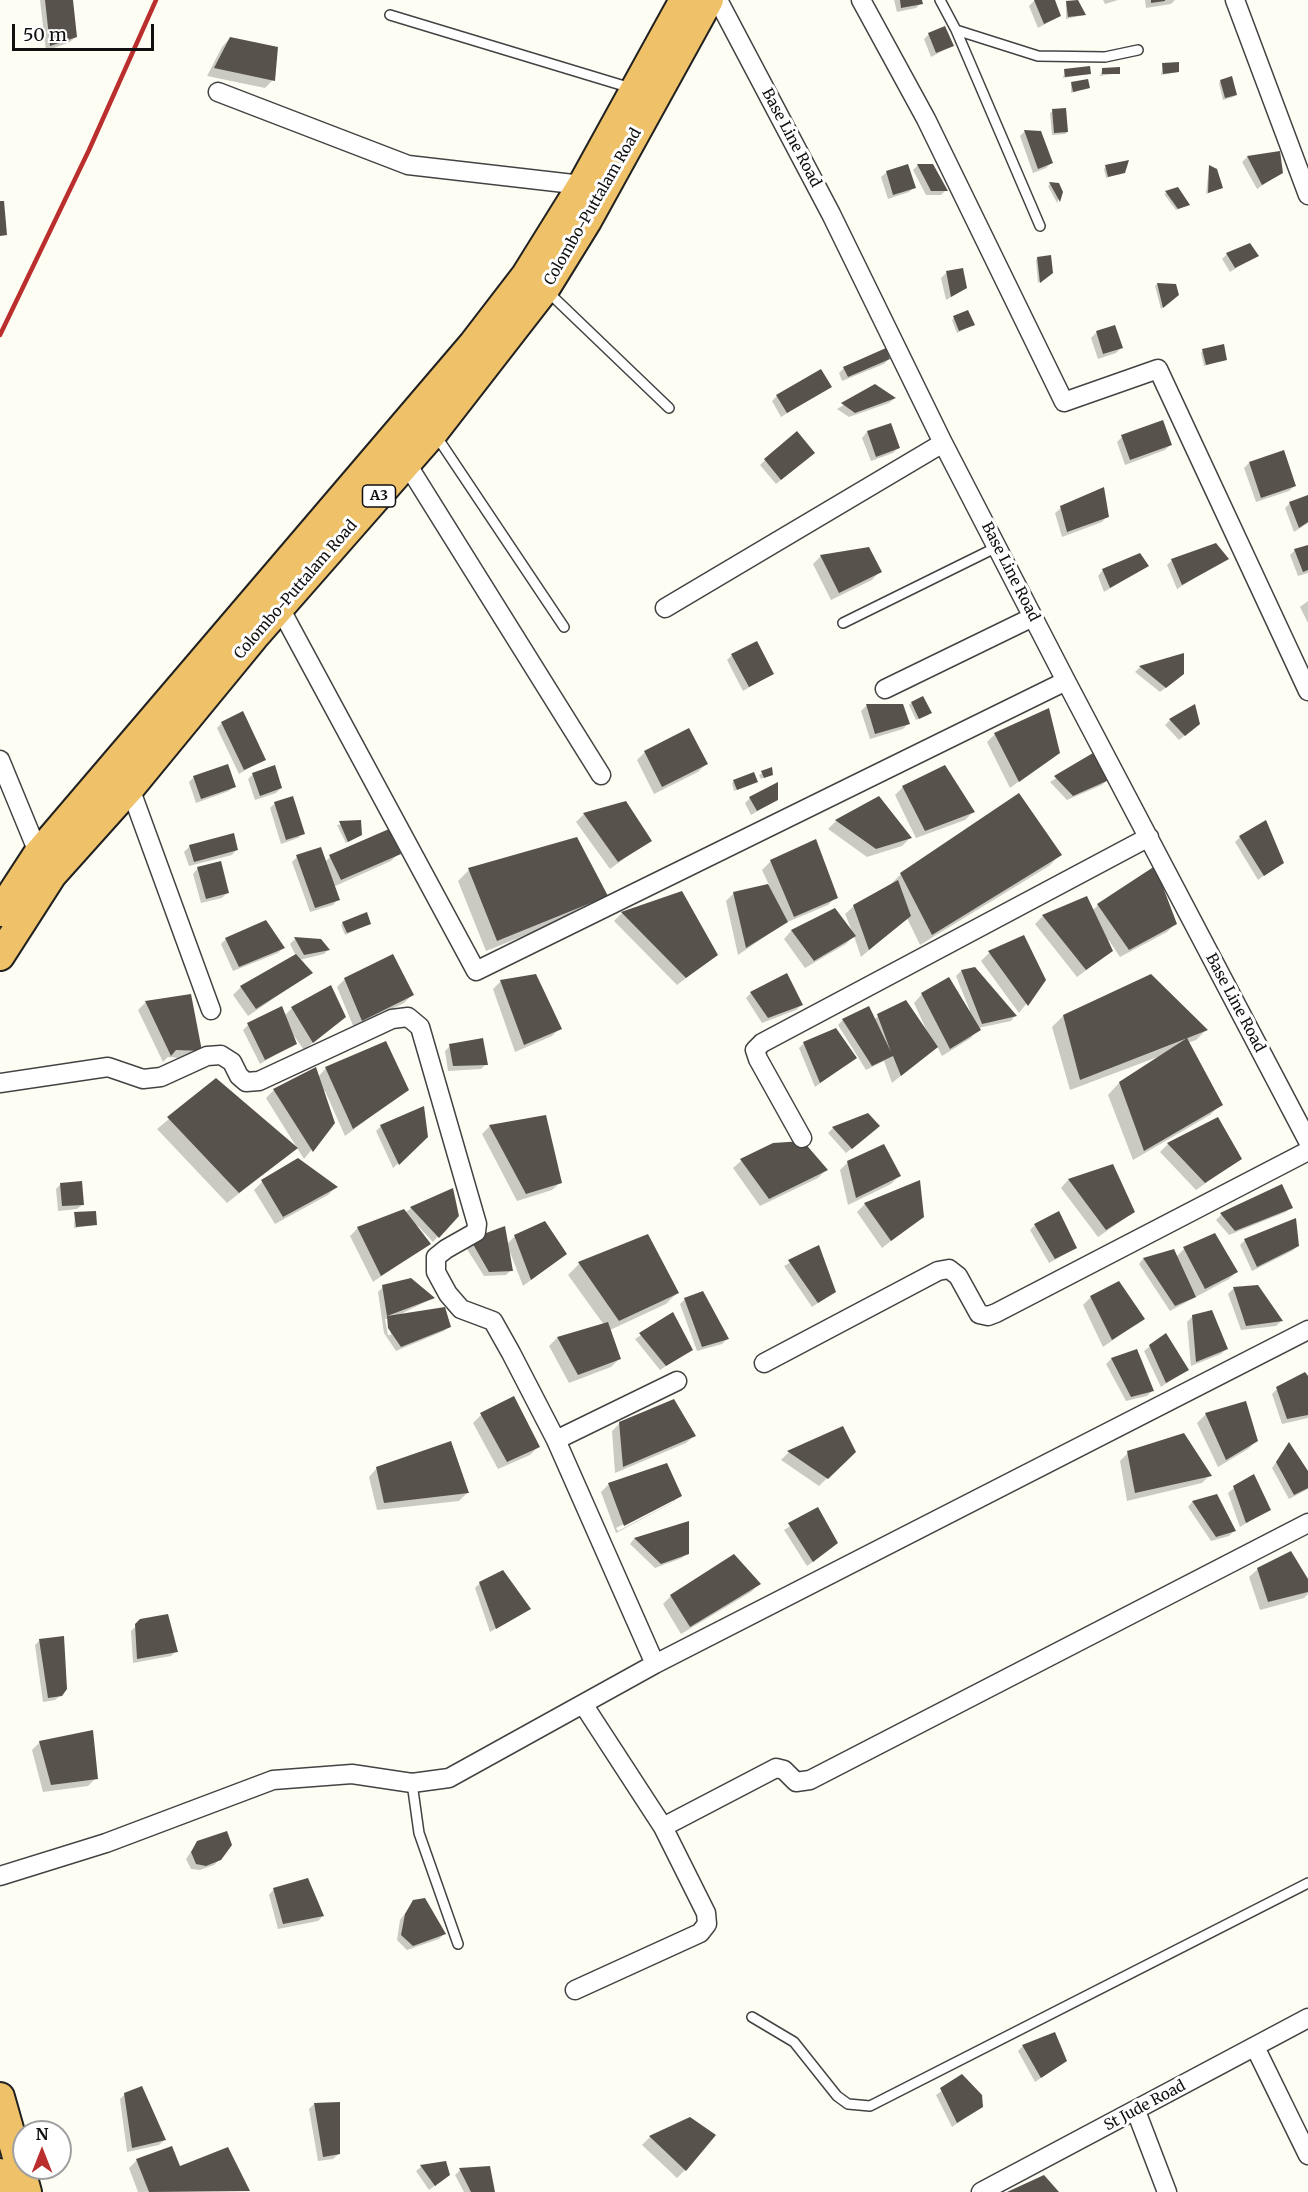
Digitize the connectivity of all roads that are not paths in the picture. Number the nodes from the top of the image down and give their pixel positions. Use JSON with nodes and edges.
{"nodes":[{"id":1,"x":684,"y":0,"type":"edge"},
{"id":2,"x":709,"y":0,"type":"edge"},
{"id":3,"x":718,"y":0,"type":"edge"},
{"id":4,"x":861,"y":0,"type":"edge"},
{"id":5,"x":940,"y":0,"type":"edge"},
{"id":6,"x":1235,"y":0,"type":"edge"},
{"id":7,"x":390,"y":15,"type":"dead end"},
{"id":8,"x":956,"y":30,"type":"junction"},
{"id":9,"x":1138,"y":50,"type":"dead end"},
{"id":10,"x":634,"y":88,"type":"junction"},
{"id":11,"x":218,"y":92,"type":"dead end"},
{"id":12,"x":582,"y":185,"type":"junction"},
{"id":13,"x":1308,"y":195,"type":"edge"},
{"id":14,"x":1040,"y":226,"type":"dead end"},
{"id":15,"x":545,"y":289,"type":"junction"},
{"id":16,"x":669,"y":408,"type":"dead end"},
{"id":17,"x":434,"y":432,"type":"junction"},
{"id":18,"x":943,"y":443,"type":"junction"},
{"id":19,"x":407,"y":464,"type":"junction"},
{"id":20,"x":997,"y":547,"type":"junction"},
{"id":21,"x":280,"y":608,"type":"junction"},
{"id":22,"x":665,"y":608,"type":"dead end"},
{"id":23,"x":1033,"y":617,"type":"junction"},
{"id":24,"x":843,"y":623,"type":"dead end"},
{"id":25,"x":564,"y":627,"type":"dead end"},
{"id":26,"x":1066,"y":681,"type":"junction"},
{"id":27,"x":885,"y":689,"type":"dead end"},
{"id":28,"x":1308,"y":691,"type":"edge"},
{"id":29,"x":0,"y":760,"type":"edge"},
{"id":30,"x":601,"y":775,"type":"dead end"},
{"id":31,"x":130,"y":788,"type":"junction"},
{"id":32,"x":1149,"y":837,"type":"junction"},
{"id":33,"x":45,"y":865,"type":"junction"},
{"id":34,"x":4,"y":902,"type":"edge"},
{"id":35,"x":0,"y":956,"type":"edge"},
{"id":36,"x":211,"y":1010,"type":"dead end"},
{"id":37,"x":0,"y":1083,"type":"edge"},
{"id":38,"x":802,"y":1138,"type":"dead end"},
{"id":39,"x":1308,"y":1141,"type":"edge"},
{"id":40,"x":1308,"y":1151,"type":"edge"},
{"id":41,"x":1308,"y":1330,"type":"edge"},
{"id":42,"x":764,"y":1363,"type":"dead end"},
{"id":43,"x":677,"y":1381,"type":"dead end"},
{"id":44,"x":556,"y":1440,"type":"junction"},
{"id":45,"x":1308,"y":1523,"type":"edge"},
{"id":46,"x":655,"y":1664,"type":"junction"},
{"id":47,"x":583,"y":1704,"type":"junction"},
{"id":48,"x":412,"y":1783,"type":"junction"},
{"id":49,"x":663,"y":1827,"type":"junction"},
{"id":50,"x":0,"y":1876,"type":"edge"},
{"id":51,"x":1308,"y":1883,"type":"edge"},
{"id":52,"x":458,"y":1944,"type":"dead end"},
{"id":53,"x":575,"y":1990,"type":"dead end"},
{"id":54,"x":752,"y":2017,"type":"dead end"},
{"id":55,"x":1308,"y":2018,"type":"edge"},
{"id":56,"x":1256,"y":2047,"type":"junction"},
{"id":57,"x":0,"y":2097,"type":"edge"},
{"id":58,"x":1136,"y":2111,"type":"junction"},
{"id":59,"x":1308,"y":2154,"type":"edge"},
{"id":60,"x":0,"y":2173,"type":"edge"},
{"id":61,"x":6,"y":2192,"type":"edge"},
{"id":62,"x":27,"y":2192,"type":"edge"},
{"id":63,"x":981,"y":2192,"type":"edge"},
{"id":64,"x":1167,"y":2192,"type":"edge"}],
"edges":[{"from":1,"to":10,"type":"highway","name":"Colombo-Puttalam Road","number":"A3"},
{"from":2,"to":15,"type":"highway","name":"Colombo-Puttalam Road","number":"A3"},
{"from":3,"to":18,"type":"street","name":"Base Line Road"},
{"from":4,"to":28,"type":"street"},
{"from":5,"to":8,"type":"lane"},
{"from":6,"to":13,"type":"street"},
{"from":7,"to":10,"type":"lane"},
{"from":8,"to":9,"type":"lane"},
{"from":8,"to":14,"type":"lane"},
{"from":10,"to":12,"type":"highway","name":"Colombo-Puttalam Road","number":"A3"},
{"from":11,"to":12,"type":"street"},
{"from":12,"to":33,"type":"highway","name":"Colombo-Puttalam Road","number":"A3"},
{"from":15,"to":16,"type":"lane"},
{"from":15,"to":17,"type":"highway","name":"Colombo-Puttalam Road","number":"A3"},
{"from":17,"to":19,"type":"highway","name":"Colombo-Puttalam Road","number":"A3"},
{"from":17,"to":25,"type":"lane"},
{"from":18,"to":20,"type":"street","name":"Base Line Road"},
{"from":18,"to":22,"type":"street"},
{"from":19,"to":21,"type":"highway","name":"Colombo-Puttalam Road","number":"A3"},
{"from":19,"to":30,"type":"street"},
{"from":20,"to":23,"type":"street","name":"Base Line Road"},
{"from":20,"to":24,"type":"lane"},
{"from":21,"to":26,"type":"street"},
{"from":21,"to":31,"type":"highway","name":"Colombo-Puttalam Road","number":"A3"},
{"from":23,"to":26,"type":"street","name":"Base Line Road"},
{"from":23,"to":27,"type":"street"},
{"from":26,"to":32,"type":"street","name":"Base Line Road"},
{"from":29,"to":33,"type":"street"},
{"from":31,"to":33,"type":"highway","name":"Colombo-Puttalam Road","number":"A3"},
{"from":31,"to":36,"type":"street"},
{"from":32,"to":38,"type":"street"},
{"from":32,"to":39,"type":"street","name":"Base Line Road"},
{"from":33,"to":34,"type":"highway","name":"Colombo-Puttalam Road","number":"A3"},
{"from":33,"to":35,"type":"highway","name":"Colombo-Puttalam Road","number":"A3"},
{"from":37,"to":44,"type":"street"},
{"from":40,"to":42,"type":"street"},
{"from":41,"to":46,"type":"street"},
{"from":43,"to":44,"type":"street"},
{"from":44,"to":46,"type":"street"},
{"from":45,"to":49,"type":"street"},
{"from":46,"to":47,"type":"street"},
{"from":47,"to":48,"type":"street"},
{"from":47,"to":49,"type":"street"},
{"from":48,"to":50,"type":"street"},
{"from":48,"to":52,"type":"lane"},
{"from":49,"to":53,"type":"street"},
{"from":51,"to":54,"type":"lane"},
{"from":55,"to":56,"type":"street","name":"St Jude Road"},
{"from":56,"to":58,"type":"street","name":"St Jude Road"},
{"from":56,"to":59,"type":"street"},
{"from":57,"to":62,"type":"highway"},
{"from":58,"to":63,"type":"street","name":"St Jude Road"},
{"from":58,"to":64,"type":"street"},
{"from":60,"to":61,"type":"highway"}]}
